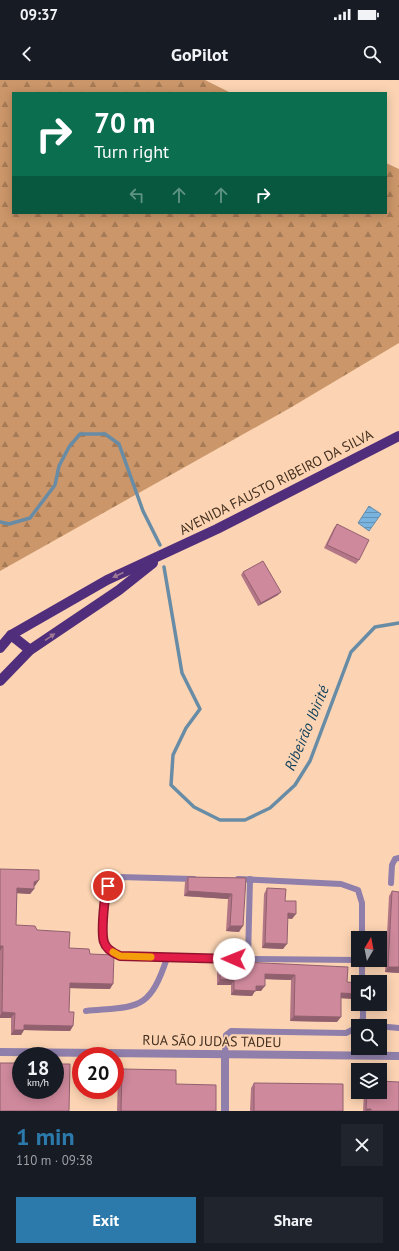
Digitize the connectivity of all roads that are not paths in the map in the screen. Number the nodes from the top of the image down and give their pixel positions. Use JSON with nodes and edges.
{"nodes":[{"id":1,"x":398,"y":439,"type":"edge"},
{"id":2,"x":166,"y":553,"type":"junction"},
{"id":3,"x":11,"y":635,"type":"junction"},
{"id":4,"x":0,"y":648,"type":"edge"},
{"id":5,"x":30,"y":650,"type":"junction"},
{"id":6,"x":0,"y":681,"type":"edge"},
{"id":7,"x":399,"y":858,"type":"edge"},
{"id":8,"x":204,"y":879,"type":"edge"},
{"id":9,"x":234,"y":879,"type":"edge"},
{"id":10,"x":250,"y":879,"type":"junction"},
{"id":11,"x":391,"y":883,"type":"dead end"},
{"id":12,"x":362,"y":931,"type":"edge"},
{"id":13,"x":167,"y":958,"type":"junction"},
{"id":14,"x":248,"y":959,"type":"junction"},
{"id":15,"x":351,"y":960,"type":"edge"},
{"id":16,"x":86,"y":1011,"type":"dead end"},
{"id":17,"x":388,"y":1027,"type":"dead end"},
{"id":18,"x":399,"y":1028,"type":"edge"},
{"id":19,"x":351,"y":1030,"type":"edge"},
{"id":20,"x":0,"y":1052,"type":"edge"},
{"id":21,"x":225,"y":1054,"type":"junction"},
{"id":22,"x":399,"y":1056,"type":"edge"},
{"id":23,"x":225,"y":1111,"type":"edge"}],
"edges":[{"from":1,"to":2,"type":"main road","name":"AVENIDA FAUSTO RIBEIRO DA SILVA"},
{"from":2,"to":3,"type":"main road","one_way":true},
{"from":5,"to":2,"type":"main road","one_way":true},
{"from":3,"to":4,"type":"main road"},
{"from":3,"to":5,"type":"main road"},
{"from":5,"to":6,"type":"main road"},
{"from":7,"to":11,"type":"lane"},
{"from":8,"to":13,"type":"lane"},
{"from":9,"to":10,"type":"lane"},
{"from":10,"to":12,"type":"lane"},
{"from":10,"to":14,"type":"lane"},
{"from":13,"to":14,"type":"lane"},
{"from":13,"to":16,"type":"lane"},
{"from":14,"to":15,"type":"lane"},
{"from":17,"to":18,"type":"lane"},
{"from":19,"to":21,"type":"lane"},
{"from":20,"to":21,"type":"street","name":"RUA SÃO JUDAS TADEU"},
{"from":21,"to":22,"type":"street","name":"RUA SÃO JUDAS TADEU"},
{"from":21,"to":23,"type":"street"}]}
